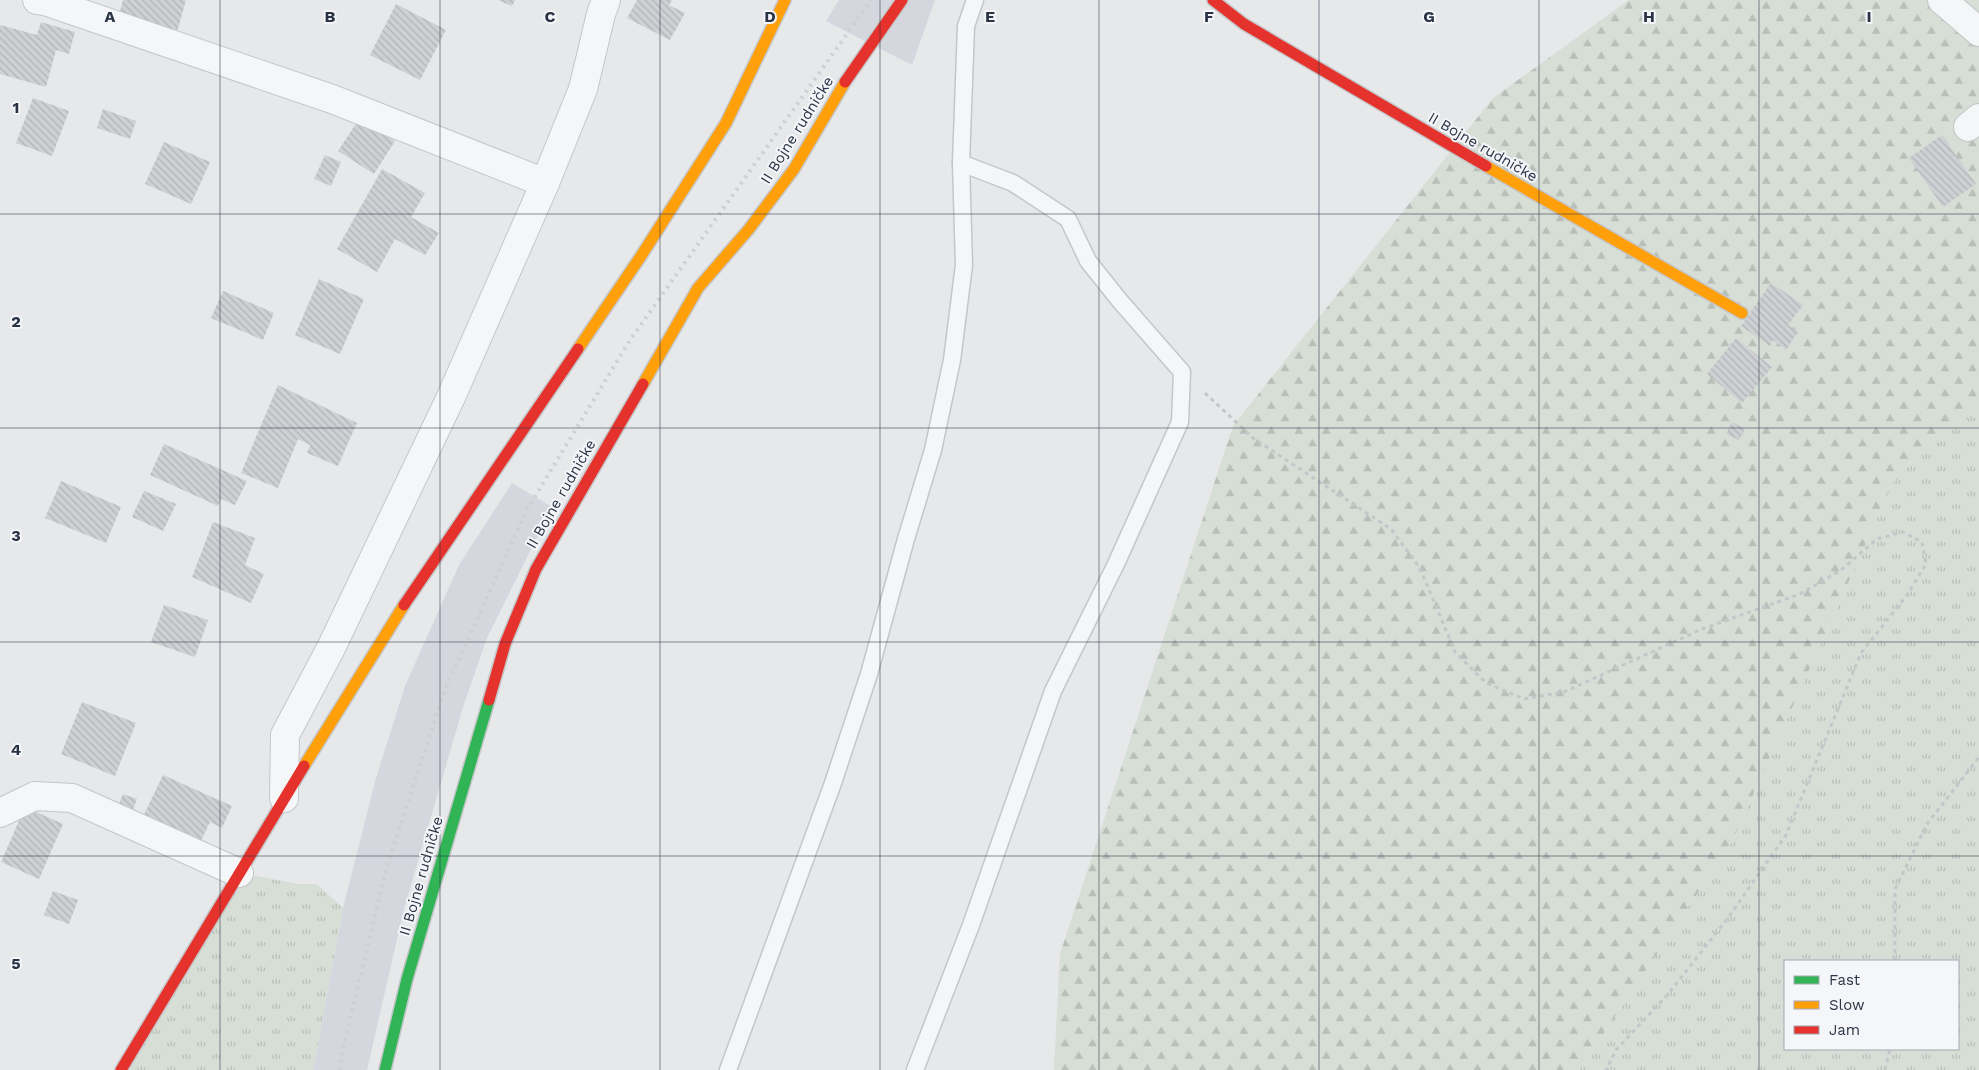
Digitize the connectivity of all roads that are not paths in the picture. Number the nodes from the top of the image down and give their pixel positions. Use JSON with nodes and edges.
{"nodes":[{"id":1,"x":37,"y":0,"type":"edge"},
{"id":2,"x":606,"y":0,"type":"edge"},
{"id":3,"x":785,"y":0,"type":"edge"},
{"id":4,"x":902,"y":0,"type":"edge"},
{"id":5,"x":975,"y":0,"type":"edge"},
{"id":6,"x":1213,"y":0,"type":"edge"},
{"id":7,"x":1942,"y":0,"type":"edge"},
{"id":8,"x":1979,"y":32,"type":"edge"},
{"id":9,"x":961,"y":163,"type":"junction"},
{"id":10,"x":545,"y":183,"type":"junction"},
{"id":11,"x":1742,"y":313,"type":"dead end"},
{"id":12,"x":284,"y":798,"type":"junction"},
{"id":13,"x":0,"y":813,"type":"edge"},
{"id":14,"x":239,"y":873,"type":"junction"},
{"id":15,"x":121,"y":1070,"type":"edge"},
{"id":16,"x":385,"y":1070,"type":"edge"},
{"id":17,"x":728,"y":1070,"type":"edge"},
{"id":18,"x":915,"y":1070,"type":"edge"}],
"edges":[{"from":1,"to":10,"type":"street"},
{"from":2,"to":10,"type":"street"},
{"from":3,"to":12,"type":"street"},
{"from":4,"to":16,"type":"street","name":"II Bojne rudničke"},
{"from":5,"to":9,"type":"lane"},
{"from":6,"to":11,"type":"street","name":"II Bojne rudničke"},
{"from":7,"to":8,"type":"street"},
{"from":9,"to":17,"type":"lane"},
{"from":9,"to":18,"type":"lane"},
{"from":10,"to":12,"type":"street"},
{"from":12,"to":14,"type":"street"},
{"from":13,"to":14,"type":"street"},
{"from":14,"to":15,"type":"street"}]}
